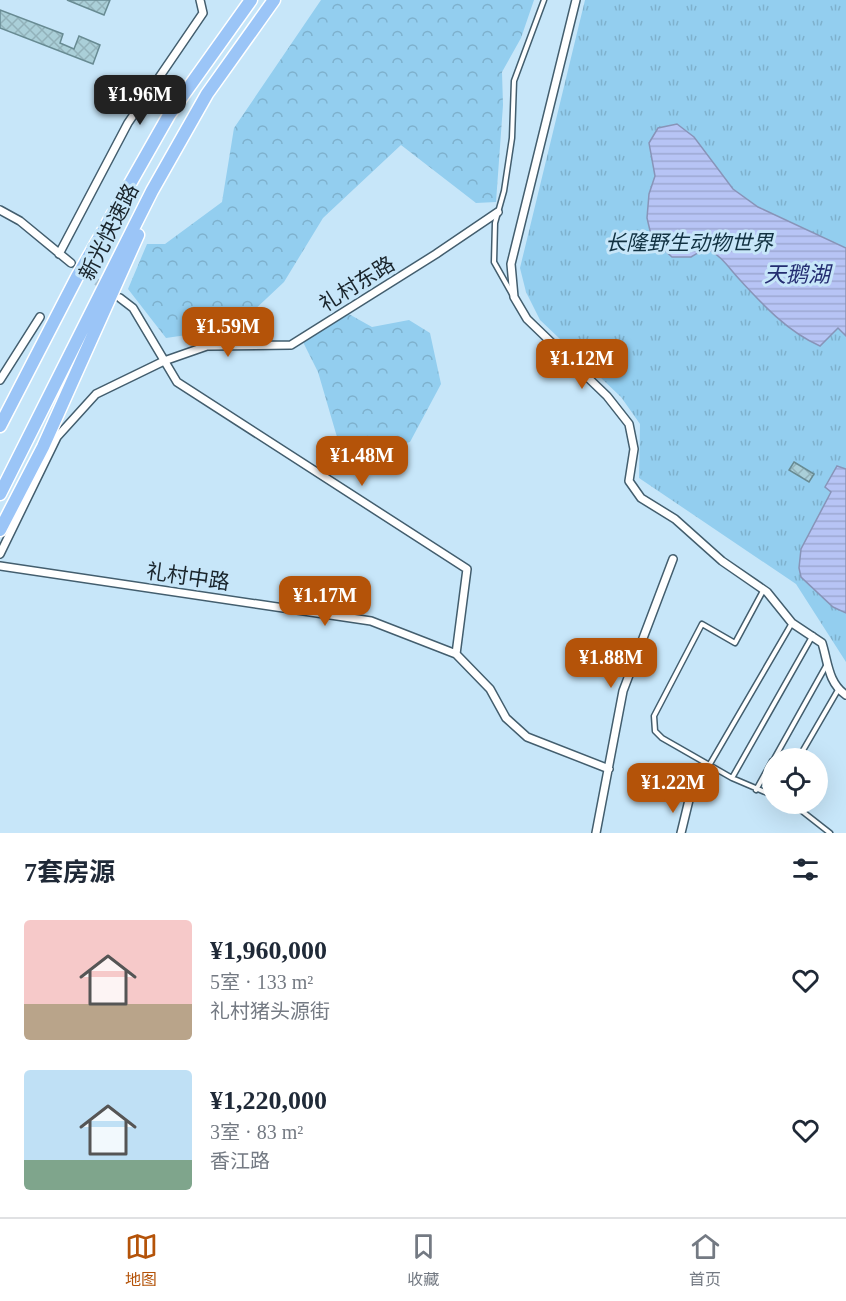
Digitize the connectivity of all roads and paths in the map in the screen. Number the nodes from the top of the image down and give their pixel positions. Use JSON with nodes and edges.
{"nodes":[{"id":1,"x":200,"y":0,"type":"edge"},
{"id":2,"x":251,"y":0,"type":"edge"},
{"id":3,"x":274,"y":0,"type":"edge"},
{"id":4,"x":544,"y":0,"type":"edge"},
{"id":5,"x":576,"y":0,"type":"edge"},
{"id":6,"x":176,"y":148,"type":"junction"},
{"id":7,"x":0,"y":210,"type":"edge"},
{"id":8,"x":498,"y":212,"type":"junction"},
{"id":9,"x":58,"y":254,"type":"junction"},
{"id":10,"x":71,"y":263,"type":"tunnel mouth"},
{"id":11,"x":514,"y":297,"type":"junction"},
{"id":12,"x":120,"y":298,"type":"dead end"},
{"id":13,"x":40,"y":316,"type":"dead end"},
{"id":14,"x":39,"y":349,"type":"junction"},
{"id":15,"x":164,"y":361,"type":"junction"},
{"id":16,"x":0,"y":381,"type":"edge"},
{"id":17,"x":0,"y":411,"type":"edge"},
{"id":18,"x":0,"y":426,"type":"edge"},
{"id":19,"x":0,"y":494,"type":"edge"},
{"id":20,"x":0,"y":530,"type":"edge"},
{"id":21,"x":0,"y":554,"type":"edge"},
{"id":22,"x":673,"y":559,"type":"dead end"},
{"id":23,"x":0,"y":566,"type":"edge"},
{"id":24,"x":762,"y":591,"type":"junction"},
{"id":25,"x":792,"y":623,"type":"junction"},
{"id":26,"x":813,"y":635,"type":"junction"},
{"id":27,"x":456,"y":654,"type":"junction"},
{"id":28,"x":826,"y":666,"type":"junction"},
{"id":29,"x":838,"y":690,"type":"junction"},
{"id":30,"x":846,"y":695,"type":"edge"},
{"id":31,"x":780,"y":748,"type":"edge"},
{"id":32,"x":804,"y":748,"type":"edge"},
{"id":33,"x":710,"y":766,"type":"junction"},
{"id":34,"x":609,"y":769,"type":"junction"},
{"id":35,"x":732,"y":778,"type":"junction"},
{"id":36,"x":762,"y":779,"type":"edge"},
{"id":37,"x":756,"y":790,"type":"junction"},
{"id":38,"x":762,"y":792,"type":"edge"},
{"id":39,"x":688,"y":800,"type":"joint"},
{"id":40,"x":806,"y":814,"type":"edge"},
{"id":41,"x":596,"y":833,"type":"edge"},
{"id":42,"x":681,"y":833,"type":"edge"},
{"id":43,"x":830,"y":833,"type":"edge"}],
"edges":[{"from":1,"to":9,"type":"street"},
{"from":2,"to":14,"type":"highway","name":"新光快速路"},
{"from":3,"to":6,"type":"highway","name":"新光快速路"},
{"from":4,"to":8,"type":"lane"},
{"from":5,"to":11,"type":"street"},
{"from":6,"to":19,"type":"highway","name":"新光快速路"},
{"from":6,"to":20,"type":"highway"},
{"from":7,"to":9,"type":"street"},
{"from":8,"to":11,"type":"lane"},
{"from":8,"to":15,"type":"street","name":"礼村东路"},
{"from":9,"to":10,"type":"street"},
{"from":11,"to":24,"type":"street"},
{"from":12,"to":15,"type":"street"},
{"from":13,"to":16,"type":"street"},
{"from":14,"to":17,"type":"highway"},
{"from":14,"to":18,"type":"highway","name":"新光快速路"},
{"from":15,"to":21,"type":"street","name":"礼村东路"},
{"from":15,"to":27,"type":"street"},
{"from":22,"to":34,"type":"street"},
{"from":23,"to":27,"type":"street","name":"礼村中路"},
{"from":24,"to":25,"type":"street"},
{"from":24,"to":33,"type":"lane"},
{"from":25,"to":26,"type":"street"},
{"from":25,"to":33,"type":"lane"},
{"from":26,"to":28,"type":"street"},
{"from":26,"to":35,"type":"lane"},
{"from":27,"to":34,"type":"street","name":"礼村中路"},
{"from":28,"to":29,"type":"street"},
{"from":28,"to":31,"type":"lane"},
{"from":29,"to":30,"type":"street"},
{"from":29,"to":32,"type":"lane"},
{"from":33,"to":35,"type":"lane"},
{"from":33,"to":39,"type":"lane"},
{"from":34,"to":41,"type":"street"},
{"from":35,"to":37,"type":"lane"},
{"from":36,"to":37,"type":"lane"},
{"from":37,"to":38,"type":"lane"},
{"from":39,"to":42,"type":"street"},
{"from":40,"to":43,"type":"lane"}]}
